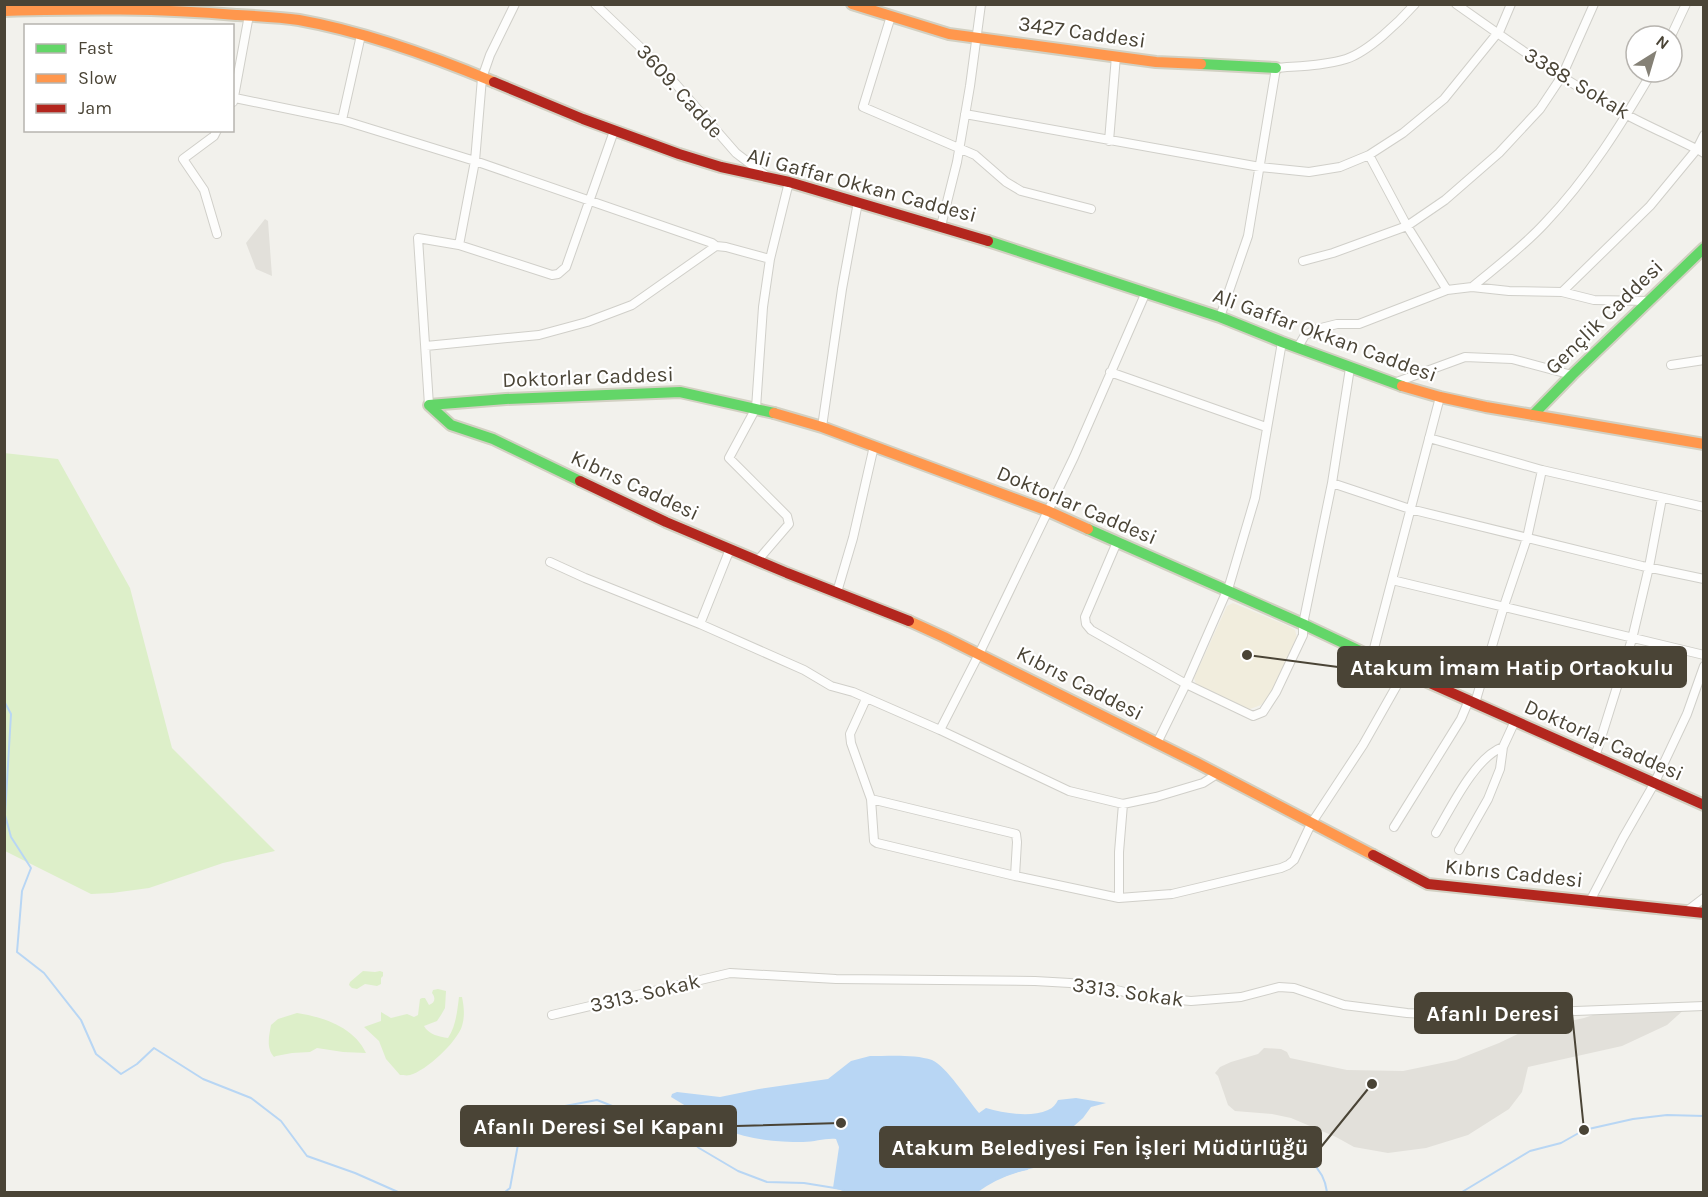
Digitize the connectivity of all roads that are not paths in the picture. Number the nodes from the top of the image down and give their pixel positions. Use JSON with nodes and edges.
{"nodes":[{"id":1,"x":515,"y":4,"type":"edge"},
{"id":2,"x":595,"y":4,"type":"edge"},
{"id":3,"x":852,"y":4,"type":"edge"},
{"id":4,"x":981,"y":4,"type":"edge"},
{"id":5,"x":1415,"y":4,"type":"edge"},
{"id":6,"x":1456,"y":4,"type":"edge"},
{"id":7,"x":1512,"y":4,"type":"edge"},
{"id":8,"x":1594,"y":4,"type":"edge"},
{"id":9,"x":1686,"y":4,"type":"edge"},
{"id":10,"x":4,"y":11,"type":"edge"},
{"id":11,"x":249,"y":15,"type":"junction"},
{"id":12,"x":891,"y":16,"type":"junction"},
{"id":13,"x":1677,"y":24,"type":"edge"},
{"id":14,"x":1497,"y":33,"type":"junction"},
{"id":15,"x":361,"y":35,"type":"junction"},
{"id":16,"x":977,"y":38,"type":"junction"},
{"id":17,"x":1116,"y":56,"type":"junction"},
{"id":18,"x":1276,"y":68,"type":"junction"},
{"id":19,"x":1562,"y":76,"type":"junction"},
{"id":20,"x":482,"y":78,"type":"junction"},
{"id":21,"x":1645,"y":84,"type":"edge"},
{"id":22,"x":234,"y":101,"type":"edge"},
{"id":23,"x":965,"y":114,"type":"junction"},
{"id":24,"x":1627,"y":115,"type":"junction"},
{"id":25,"x":342,"y":120,"type":"junction"},
{"id":26,"x":615,"y":131,"type":"junction"},
{"id":27,"x":217,"y":132,"type":"edge"},
{"id":28,"x":1704,"y":135,"type":"edge"},
{"id":29,"x":1109,"y":141,"type":"junction"},
{"id":30,"x":959,"y":148,"type":"junction"},
{"id":31,"x":1700,"y":151,"type":"edge"},
{"id":32,"x":1369,"y":155,"type":"junction"},
{"id":33,"x":475,"y":161,"type":"junction"},
{"id":34,"x":1260,"y":167,"type":"junction"},
{"id":35,"x":766,"y":176,"type":"junction"},
{"id":36,"x":789,"y":182,"type":"junction"},
{"id":37,"x":589,"y":201,"type":"junction"},
{"id":38,"x":858,"y":202,"type":"junction"},
{"id":39,"x":1091,"y":209,"type":"dead end"},
{"id":40,"x":1407,"y":225,"type":"junction"},
{"id":41,"x":941,"y":226,"type":"junction"},
{"id":42,"x":217,"y":234,"type":"dead end"},
{"id":43,"x":459,"y":245,"type":"junction"},
{"id":44,"x":716,"y":246,"type":"junction"},
{"id":45,"x":1704,"y":248,"type":"edge"},
{"id":46,"x":770,"y":259,"type":"junction"},
{"id":47,"x":1303,"y":261,"type":"dead end"},
{"id":48,"x":1472,"y":287,"type":"junction"},
{"id":49,"x":1447,"y":290,"type":"junction"},
{"id":50,"x":1146,"y":292,"type":"junction"},
{"id":51,"x":1562,"y":292,"type":"junction"},
{"id":52,"x":1649,"y":301,"type":"junction"},
{"id":53,"x":1220,"y":317,"type":"junction"},
{"id":54,"x":1282,"y":342,"type":"junction"},
{"id":55,"x":426,"y":346,"type":"junction"},
{"id":56,"x":1298,"y":347,"type":"junction"},
{"id":57,"x":1704,"y":360,"type":"edge"},
{"id":58,"x":1671,"y":365,"type":"dead end"},
{"id":59,"x":1350,"y":368,"type":"junction"},
{"id":60,"x":1110,"y":372,"type":"junction"},
{"id":61,"x":1572,"y":375,"type":"junction"},
{"id":62,"x":1394,"y":383,"type":"junction"},
{"id":63,"x":1440,"y":397,"type":"junction"},
{"id":64,"x":429,"y":405,"type":"junction"},
{"id":65,"x":756,"y":408,"type":"junction"},
{"id":66,"x":1533,"y":415,"type":"junction"},
{"id":67,"x":822,"y":427,"type":"junction"},
{"id":68,"x":1266,"y":427,"type":"junction"},
{"id":69,"x":1429,"y":438,"type":"junction"},
{"id":70,"x":1704,"y":444,"type":"edge"},
{"id":71,"x":874,"y":446,"type":"junction"},
{"id":72,"x":1542,"y":471,"type":"junction"},
{"id":73,"x":1332,"y":483,"type":"junction"},
{"id":74,"x":1662,"y":498,"type":"junction"},
{"id":75,"x":1704,"y":507,"type":"edge"},
{"id":76,"x":1410,"y":509,"type":"junction"},
{"id":77,"x":1048,"y":512,"type":"junction"},
{"id":78,"x":1527,"y":538,"type":"junction"},
{"id":79,"x":1117,"y":542,"type":"junction"},
{"id":80,"x":730,"y":549,"type":"junction"},
{"id":81,"x":758,"y":560,"type":"junction"},
{"id":82,"x":550,"y":562,"type":"dead end"},
{"id":83,"x":1649,"y":567,"type":"junction"},
{"id":84,"x":1704,"y":579,"type":"edge"},
{"id":85,"x":1392,"y":580,"type":"junction"},
{"id":86,"x":1227,"y":591,"type":"junction"},
{"id":87,"x":837,"y":592,"type":"junction"},
{"id":88,"x":1504,"y":606,"type":"junction"},
{"id":89,"x":700,"y":624,"type":"junction"},
{"id":90,"x":1303,"y":624,"type":"junction"},
{"id":91,"x":1632,"y":639,"type":"junction"},
{"id":92,"x":979,"y":654,"type":"junction"},
{"id":93,"x":1704,"y":655,"type":"edge"},
{"id":94,"x":1372,"y":656,"type":"junction"},
{"id":95,"x":1704,"y":666,"type":"edge"},
{"id":96,"x":1405,"y":671,"type":"junction"},
{"id":97,"x":1186,"y":684,"type":"junction"},
{"id":98,"x":866,"y":699,"type":"junction"},
{"id":99,"x":1472,"y":702,"type":"junction"},
{"id":100,"x":1515,"y":721,"type":"junction"},
{"id":101,"x":940,"y":729,"type":"junction"},
{"id":102,"x":1157,"y":743,"type":"junction"},
{"id":103,"x":1503,"y":747,"type":"junction"},
{"id":104,"x":1595,"y":757,"type":"junction"},
{"id":105,"x":1217,"y":774,"type":"junction"},
{"id":106,"x":1654,"y":783,"type":"junction"},
{"id":107,"x":871,"y":799,"type":"junction"},
{"id":108,"x":1123,"y":804,"type":"junction"},
{"id":109,"x":1704,"y":805,"type":"edge"},
{"id":110,"x":1311,"y":824,"type":"junction"},
{"id":111,"x":1394,"y":827,"type":"dead end"},
{"id":112,"x":1436,"y":833,"type":"dead end"},
{"id":113,"x":1459,"y":850,"type":"dead end"},
{"id":114,"x":1015,"y":876,"type":"junction"},
{"id":115,"x":1119,"y":898,"type":"junction"},
{"id":116,"x":1704,"y":898,"type":"edge"},
{"id":117,"x":1590,"y":901,"type":"junction"},
{"id":118,"x":1687,"y":911,"type":"junction"},
{"id":119,"x":1704,"y":913,"type":"edge"},
{"id":120,"x":1704,"y":1006,"type":"edge"},
{"id":121,"x":552,"y":1015,"type":"dead end"}],
"edges":[{"from":1,"to":20,"type":"street"},
{"from":2,"to":35,"type":"street","name":"3609. Cadde"},
{"from":3,"to":12,"type":"street","name":"3427 Caddesi"},
{"from":4,"to":16,"type":"street"},
{"from":5,"to":18,"type":"street"},
{"from":6,"to":14,"type":"street","name":"3388. Sokak"},
{"from":7,"to":14,"type":"street"},
{"from":8,"to":19,"type":"street"},
{"from":9,"to":13,"type":"street"},
{"from":10,"to":11,"type":"street","name":"Ali Gaffar Okkan Caddesi"},
{"from":11,"to":15,"type":"street","name":"Ali Gaffar Okkan Caddesi"},
{"from":11,"to":22,"type":"street"},
{"from":12,"to":16,"type":"street","name":"3427 Caddesi"},
{"from":12,"to":30,"type":"street"},
{"from":14,"to":19,"type":"street","name":"3388. Sokak"},
{"from":14,"to":32,"type":"street"},
{"from":15,"to":20,"type":"street","name":"Ali Gaffar Okkan Caddesi"},
{"from":15,"to":25,"type":"street"},
{"from":16,"to":17,"type":"street","name":"3427 Caddesi"},
{"from":16,"to":23,"type":"street"},
{"from":17,"to":18,"type":"street","name":"3427 Caddesi"},
{"from":17,"to":29,"type":"street"},
{"from":18,"to":34,"type":"street"},
{"from":19,"to":24,"type":"street","name":"3388. Sokak"},
{"from":19,"to":40,"type":"street"},
{"from":20,"to":26,"type":"street","name":"Ali Gaffar Okkan Caddesi"},
{"from":20,"to":33,"type":"street"},
{"from":21,"to":24,"type":"street"},
{"from":22,"to":25,"type":"street"},
{"from":23,"to":29,"type":"street"},
{"from":23,"to":30,"type":"street"},
{"from":24,"to":31,"type":"street","name":"3388. Sokak"},
{"from":24,"to":48,"type":"street"},
{"from":25,"to":33,"type":"street"},
{"from":26,"to":35,"type":"street","name":"Ali Gaffar Okkan Caddesi"},
{"from":26,"to":37,"type":"street"},
{"from":27,"to":42,"type":"street"},
{"from":28,"to":31,"type":"street"},
{"from":29,"to":34,"type":"street"},
{"from":30,"to":39,"type":"street"},
{"from":30,"to":41,"type":"street"},
{"from":31,"to":51,"type":"street"},
{"from":32,"to":34,"type":"street"},
{"from":32,"to":40,"type":"street"},
{"from":33,"to":37,"type":"street"},
{"from":33,"to":43,"type":"street"},
{"from":34,"to":53,"type":"street"},
{"from":35,"to":36,"type":"street","name":"Ali Gaffar Okkan Caddesi"},
{"from":36,"to":38,"type":"street","name":"Ali Gaffar Okkan Caddesi"},
{"from":36,"to":46,"type":"street"},
{"from":37,"to":43,"type":"street"},
{"from":37,"to":44,"type":"street"},
{"from":38,"to":41,"type":"street","name":"Ali Gaffar Okkan Caddesi"},
{"from":38,"to":67,"type":"street"},
{"from":40,"to":47,"type":"street"},
{"from":40,"to":49,"type":"street"},
{"from":41,"to":50,"type":"street","name":"Ali Gaffar Okkan Caddesi"},
{"from":43,"to":55,"type":"street"},
{"from":44,"to":46,"type":"street"},
{"from":44,"to":55,"type":"street"},
{"from":45,"to":52,"type":"street","name":"Gençlik Caddesi"},
{"from":46,"to":65,"type":"street"},
{"from":48,"to":49,"type":"street"},
{"from":48,"to":51,"type":"street"},
{"from":49,"to":56,"type":"street"},
{"from":50,"to":53,"type":"street","name":"Ali Gaffar Okkan Caddesi"},
{"from":50,"to":60,"type":"street"},
{"from":51,"to":52,"type":"street"},
{"from":52,"to":61,"type":"street","name":"Gençlik Caddesi"},
{"from":53,"to":54,"type":"street","name":"Ali Gaffar Okkan Caddesi"},
{"from":54,"to":56,"type":"street","name":"Ali Gaffar Okkan Caddesi"},
{"from":54,"to":68,"type":"street"},
{"from":55,"to":64,"type":"street"},
{"from":56,"to":59,"type":"street","name":"Ali Gaffar Okkan Caddesi"},
{"from":57,"to":58,"type":"street"},
{"from":59,"to":62,"type":"street","name":"Ali Gaffar Okkan Caddesi"},
{"from":59,"to":73,"type":"street"},
{"from":60,"to":68,"type":"street"},
{"from":60,"to":77,"type":"street"},
{"from":61,"to":62,"type":"street"},
{"from":61,"to":66,"type":"street","name":"Gençlik Caddesi"},
{"from":62,"to":63,"type":"street","name":"Ali Gaffar Okkan Caddesi"},
{"from":63,"to":66,"type":"street","name":"Ali Gaffar Okkan Caddesi"},
{"from":63,"to":69,"type":"street"},
{"from":64,"to":65,"type":"street","name":"Doktorlar Caddesi"},
{"from":64,"to":80,"type":"street","name":"Kıbrıs Caddesi"},
{"from":65,"to":67,"type":"street","name":"Doktorlar Caddesi"},
{"from":65,"to":81,"type":"street"},
{"from":66,"to":70,"type":"street","name":"Ali Gaffar Okkan Caddesi"},
{"from":67,"to":71,"type":"street","name":"Doktorlar Caddesi"},
{"from":68,"to":86,"type":"street"},
{"from":69,"to":72,"type":"street"},
{"from":69,"to":76,"type":"street"},
{"from":71,"to":77,"type":"street","name":"Doktorlar Caddesi"},
{"from":71,"to":87,"type":"street"},
{"from":72,"to":74,"type":"street"},
{"from":72,"to":78,"type":"street"},
{"from":73,"to":76,"type":"street"},
{"from":73,"to":90,"type":"street"},
{"from":74,"to":75,"type":"street"},
{"from":74,"to":83,"type":"street"},
{"from":76,"to":78,"type":"street"},
{"from":76,"to":85,"type":"street"},
{"from":77,"to":79,"type":"street","name":"Doktorlar Caddesi"},
{"from":77,"to":92,"type":"street"},
{"from":78,"to":83,"type":"street"},
{"from":78,"to":88,"type":"street"},
{"from":79,"to":86,"type":"street","name":"Doktorlar Caddesi"},
{"from":79,"to":97,"type":"street"},
{"from":80,"to":81,"type":"street","name":"Kıbrıs Caddesi"},
{"from":80,"to":89,"type":"street"},
{"from":81,"to":87,"type":"street","name":"Kıbrıs Caddesi"},
{"from":82,"to":89,"type":"street"},
{"from":83,"to":84,"type":"street"},
{"from":83,"to":91,"type":"street"},
{"from":85,"to":88,"type":"street"},
{"from":85,"to":94,"type":"street"},
{"from":86,"to":90,"type":"street","name":"Doktorlar Caddesi"},
{"from":86,"to":97,"type":"street"},
{"from":87,"to":92,"type":"street","name":"Kıbrıs Caddesi"},
{"from":88,"to":91,"type":"street"},
{"from":88,"to":99,"type":"street"},
{"from":89,"to":98,"type":"street"},
{"from":90,"to":94,"type":"street","name":"Doktorlar Caddesi"},
{"from":90,"to":97,"type":"street"},
{"from":91,"to":93,"type":"street"},
{"from":91,"to":104,"type":"street"},
{"from":92,"to":101,"type":"street"},
{"from":92,"to":102,"type":"street","name":"Kıbrıs Caddesi"},
{"from":94,"to":96,"type":"street","name":"Doktorlar Caddesi"},
{"from":95,"to":106,"type":"street"},
{"from":96,"to":99,"type":"street","name":"Doktorlar Caddesi"},
{"from":96,"to":110,"type":"street"},
{"from":97,"to":102,"type":"street"},
{"from":98,"to":101,"type":"street"},
{"from":98,"to":107,"type":"street"},
{"from":99,"to":100,"type":"street","name":"Doktorlar Caddesi"},
{"from":99,"to":111,"type":"street"},
{"from":100,"to":103,"type":"street"},
{"from":100,"to":104,"type":"street","name":"Doktorlar Caddesi"},
{"from":101,"to":108,"type":"street"},
{"from":102,"to":105,"type":"street","name":"Kıbrıs Caddesi"},
{"from":103,"to":112,"type":"street"},
{"from":103,"to":113,"type":"street"},
{"from":104,"to":106,"type":"street","name":"Doktorlar Caddesi"},
{"from":105,"to":108,"type":"street"},
{"from":105,"to":110,"type":"street","name":"Kıbrıs Caddesi"},
{"from":106,"to":109,"type":"street","name":"Doktorlar Caddesi"},
{"from":106,"to":117,"type":"street"},
{"from":107,"to":114,"type":"street"},
{"from":107,"to":114,"type":"street"},
{"from":108,"to":115,"type":"street"},
{"from":110,"to":115,"type":"street"},
{"from":110,"to":117,"type":"street","name":"Kıbrıs Caddesi"},
{"from":114,"to":115,"type":"street"},
{"from":116,"to":118,"type":"street"},
{"from":117,"to":118,"type":"street","name":"Kıbrıs Caddesi"},
{"from":118,"to":119,"type":"street","name":"Kıbrıs Caddesi"},
{"from":120,"to":121,"type":"street","name":"3313. Sokak"}]}
